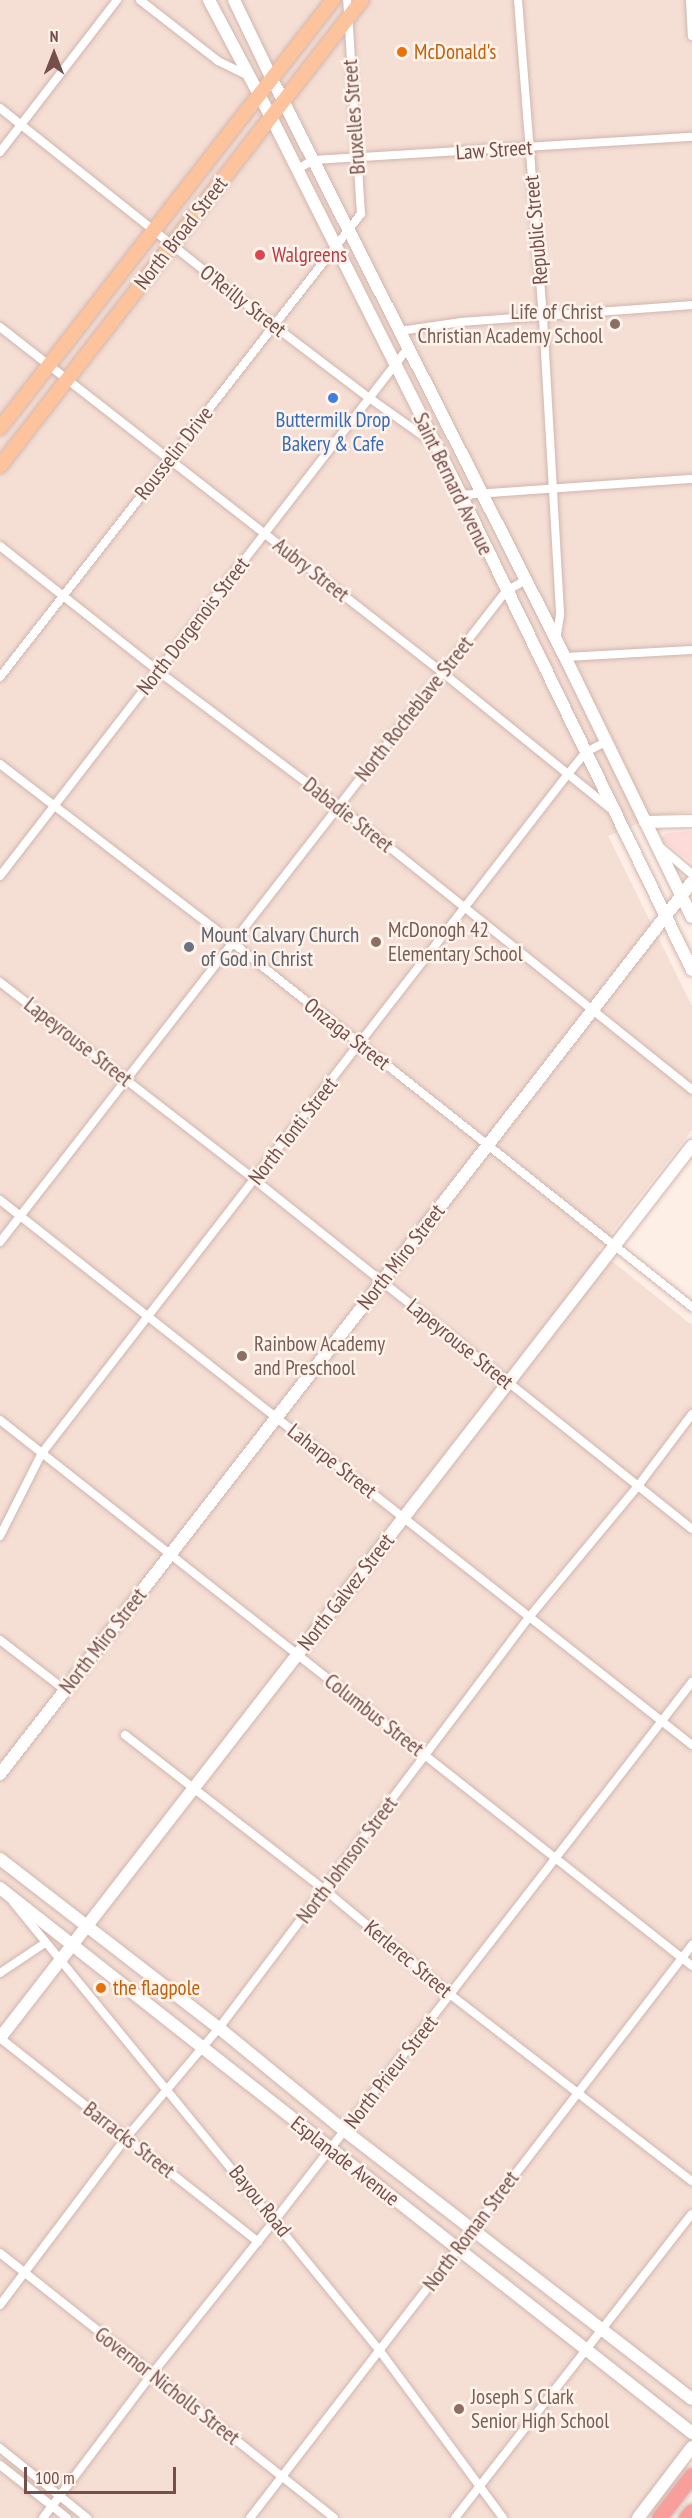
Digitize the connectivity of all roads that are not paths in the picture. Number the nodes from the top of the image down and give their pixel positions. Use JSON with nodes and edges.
{"nodes":[{"id":1,"x":117,"y":0,"type":"edge"},
{"id":2,"x":140,"y":0,"type":"edge"},
{"id":3,"x":209,"y":0,"type":"edge"},
{"id":4,"x":234,"y":0,"type":"edge"},
{"id":5,"x":333,"y":0,"type":"edge"},
{"id":6,"x":339,"y":0,"type":"edge"},
{"id":7,"x":347,"y":0,"type":"edge"},
{"id":8,"x":363,"y":0,"type":"edge"},
{"id":9,"x":518,"y":0,"type":"edge"},
{"id":10,"x":690,"y":0,"type":"edge"},
{"id":11,"x":348,"y":18,"type":"junction"},
{"id":12,"x":692,"y":36,"type":"edge"},
{"id":13,"x":249,"y":76,"type":"junction"},
{"id":14,"x":272,"y":79,"type":"junction"},
{"id":15,"x":259,"y":94,"type":"junction"},
{"id":16,"x":284,"y":101,"type":"junction"},
{"id":17,"x":0,"y":108,"type":"edge"},
{"id":18,"x":271,"y":117,"type":"junction"},
{"id":19,"x":21,"y":125,"type":"junction"},
{"id":20,"x":692,"y":137,"type":"edge"},
{"id":21,"x":220,"y":145,"type":"junction"},
{"id":22,"x":529,"y":147,"type":"junction"},
{"id":23,"x":0,"y":152,"type":"edge"},
{"id":24,"x":238,"y":159,"type":"junction"},
{"id":25,"x":356,"y":159,"type":"junction"},
{"id":26,"x":313,"y":160,"type":"junction"},
{"id":27,"x":298,"y":169,"type":"junction"},
{"id":28,"x":349,"y":230,"type":"junction"},
{"id":29,"x":153,"y":231,"type":"junction"},
{"id":30,"x":172,"y":245,"type":"junction"},
{"id":31,"x":334,"y":247,"type":"junction"},
{"id":32,"x":692,"y":305,"type":"edge"},
{"id":33,"x":543,"y":317,"type":"junction"},
{"id":34,"x":273,"y":325,"type":"junction"},
{"id":35,"x":0,"y":327,"type":"edge"},
{"id":36,"x":400,"y":331,"type":"junction"},
{"id":37,"x":408,"y":348,"type":"junction"},
{"id":38,"x":49,"y":365,"type":"junction"},
{"id":39,"x":393,"y":365,"type":"junction"},
{"id":40,"x":67,"y":380,"type":"junction"},
{"id":41,"x":368,"y":397,"type":"junction"},
{"id":42,"x":0,"y":428,"type":"edge"},
{"id":43,"x":433,"y":442,"type":"junction"},
{"id":44,"x":169,"y":461,"type":"junction"},
{"id":45,"x":0,"y":466,"type":"edge"},
{"id":46,"x":692,"y":479,"type":"edge"},
{"id":47,"x":553,"y":489,"type":"junction"},
{"id":48,"x":482,"y":494,"type":"junction"},
{"id":49,"x":461,"y":495,"type":"junction"},
{"id":50,"x":265,"y":534,"type":"junction"},
{"id":51,"x":0,"y":546,"type":"edge"},
{"id":52,"x":526,"y":580,"type":"junction"},
{"id":53,"x":506,"y":591,"type":"junction"},
{"id":54,"x":63,"y":596,"type":"junction"},
{"id":55,"x":556,"y":640,"type":"junction"},
{"id":56,"x":692,"y":650,"type":"edge"},
{"id":57,"x":565,"y":657,"type":"junction"},
{"id":58,"x":158,"y":671,"type":"junction"},
{"id":59,"x":442,"y":673,"type":"junction"},
{"id":60,"x":0,"y":677,"type":"edge"},
{"id":61,"x":606,"y":742,"type":"junction"},
{"id":62,"x":586,"y":752,"type":"junction"},
{"id":63,"x":0,"y":764,"type":"edge"},
{"id":64,"x":568,"y":774,"type":"junction"},
{"id":65,"x":338,"y":806,"type":"junction"},
{"id":66,"x":53,"y":807,"type":"junction"},
{"id":67,"x":618,"y":816,"type":"junction"},
{"id":68,"x":692,"y":821,"type":"edge"},
{"id":69,"x":645,"y":822,"type":"junction"},
{"id":70,"x":657,"y":845,"type":"junction"},
{"id":71,"x":692,"y":874,"type":"edge"},
{"id":72,"x":0,"y":876,"type":"edge"},
{"id":73,"x":692,"y":882,"type":"edge"},
{"id":74,"x":681,"y":896,"type":"junction"},
{"id":75,"x":465,"y":907,"type":"junction"},
{"id":76,"x":665,"y":917,"type":"junction"},
{"id":77,"x":692,"y":917,"type":"edge"},
{"id":78,"x":233,"y":943,"type":"junction"},
{"id":79,"x":692,"y":970,"type":"edge"},
{"id":80,"x":0,"y":982,"type":"edge"},
{"id":81,"x":593,"y":1010,"type":"junction"},
{"id":82,"x":359,"y":1044,"type":"junction"},
{"id":83,"x":126,"y":1080,"type":"junction"},
{"id":84,"x":692,"y":1090,"type":"edge"},
{"id":85,"x":488,"y":1145,"type":"junction"},
{"id":86,"x":692,"y":1146,"type":"edge"},
{"id":87,"x":255,"y":1180,"type":"junction"},
{"id":88,"x":0,"y":1200,"type":"edge"},
{"id":89,"x":20,"y":1216,"type":"junction"},
{"id":90,"x":0,"y":1242,"type":"edge"},
{"id":91,"x":615,"y":1245,"type":"junction"},
{"id":92,"x":382,"y":1282,"type":"junction"},
{"id":93,"x":692,"y":1307,"type":"edge"},
{"id":94,"x":149,"y":1318,"type":"junction"},
{"id":95,"x":508,"y":1383,"type":"junction"},
{"id":96,"x":692,"y":1414,"type":"edge"},
{"id":97,"x":276,"y":1418,"type":"junction"},
{"id":98,"x":0,"y":1420,"type":"edge"},
{"id":99,"x":42,"y":1453,"type":"junction"},
{"id":100,"x":638,"y":1486,"type":"junction"},
{"id":101,"x":404,"y":1518,"type":"junction"},
{"id":102,"x":692,"y":1529,"type":"edge"},
{"id":103,"x":0,"y":1536,"type":"edge"},
{"id":104,"x":169,"y":1555,"type":"junction"},
{"id":105,"x":530,"y":1616,"type":"junction"},
{"id":106,"x":0,"y":1640,"type":"edge"},
{"id":107,"x":297,"y":1655,"type":"junction"},
{"id":108,"x":692,"y":1682,"type":"edge"},
{"id":109,"x":65,"y":1690,"type":"junction"},
{"id":110,"x":662,"y":1722,"type":"junction"},
{"id":111,"x":125,"y":1735,"type":"dead end"},
{"id":112,"x":692,"y":1745,"type":"edge"},
{"id":113,"x":425,"y":1755,"type":"junction"},
{"id":114,"x":0,"y":1774,"type":"edge"},
{"id":115,"x":194,"y":1788,"type":"junction"},
{"id":116,"x":554,"y":1858,"type":"junction"},
{"id":117,"x":0,"y":1859,"type":"edge"},
{"id":118,"x":2,"y":1890,"type":"edge"},
{"id":119,"x":325,"y":1890,"type":"junction"},
{"id":120,"x":87,"y":1926,"type":"junction"},
{"id":121,"x":45,"y":1943,"type":"junction"},
{"id":122,"x":692,"y":1944,"type":"edge"},
{"id":123,"x":72,"y":1945,"type":"junction"},
{"id":124,"x":681,"y":1958,"type":"junction"},
{"id":125,"x":60,"y":1961,"type":"junction"},
{"id":126,"x":692,"y":1966,"type":"edge"},
{"id":127,"x":0,"y":1973,"type":"edge"},
{"id":128,"x":451,"y":1995,"type":"junction"},
{"id":129,"x":219,"y":2028,"type":"junction"},
{"id":130,"x":0,"y":2038,"type":"edge"},
{"id":131,"x":203,"y":2048,"type":"junction"},
{"id":132,"x":167,"y":2087,"type":"junction"},
{"id":133,"x":578,"y":2093,"type":"junction"},
{"id":134,"x":345,"y":2131,"type":"junction"},
{"id":135,"x":126,"y":2138,"type":"junction"},
{"id":136,"x":330,"y":2149,"type":"junction"},
{"id":137,"x":692,"y":2181,"type":"edge"},
{"id":138,"x":692,"y":2214,"type":"edge"},
{"id":139,"x":275,"y":2220,"type":"junction"},
{"id":140,"x":472,"y":2230,"type":"junction"},
{"id":141,"x":258,"y":2242,"type":"junction"},
{"id":142,"x":457,"y":2249,"type":"junction"},
{"id":143,"x":0,"y":2253,"type":"edge"},
{"id":144,"x":25,"y":2273,"type":"junction"},
{"id":145,"x":0,"y":2305,"type":"edge"},
{"id":146,"x":602,"y":2329,"type":"junction"},
{"id":147,"x":586,"y":2350,"type":"junction"},
{"id":148,"x":380,"y":2351,"type":"junction"},
{"id":149,"x":152,"y":2374,"type":"junction"},
{"id":150,"x":692,"y":2399,"type":"edge"},
{"id":151,"x":692,"y":2433,"type":"edge"},
{"id":152,"x":692,"y":2447,"type":"edge"},
{"id":153,"x":0,"y":2448,"type":"edge"},
{"id":154,"x":0,"y":2465,"type":"edge"},
{"id":155,"x":692,"y":2475,"type":"edge"},
{"id":156,"x":283,"y":2477,"type":"junction"},
{"id":157,"x":480,"y":2486,"type":"junction"},
{"id":158,"x":60,"y":2496,"type":"junction"},
{"id":159,"x":52,"y":2506,"type":"junction"},
{"id":160,"x":692,"y":2511,"type":"edge"},
{"id":161,"x":43,"y":2518,"type":"edge"},
{"id":162,"x":67,"y":2518,"type":"edge"},
{"id":163,"x":87,"y":2518,"type":"edge"},
{"id":164,"x":250,"y":2518,"type":"edge"},
{"id":165,"x":334,"y":2518,"type":"edge"},
{"id":166,"x":455,"y":2518,"type":"edge"},
{"id":167,"x":503,"y":2518,"type":"edge"},
{"id":168,"x":638,"y":2518,"type":"edge"},
{"id":169,"x":659,"y":2518,"type":"edge"},
{"id":170,"x":686,"y":2518,"type":"edge"}],
"edges":[{"from":1,"to":19,"type":"street"},
{"from":2,"to":13,"type":"street"},
{"from":3,"to":13,"type":"street","name":"Saint Bernard Avenue"},
{"from":4,"to":14,"type":"street","name":"Saint Bernard Avenue"},
{"from":5,"to":14,"type":"main road","name":"North Broad Street"},
{"from":6,"to":11,"type":"street"},
{"from":7,"to":11,"type":"street","name":"Bruxelles Street"},
{"from":8,"to":11,"type":"main road","name":"North Broad Street"},
{"from":9,"to":22,"type":"street","name":"Republic Street"},
{"from":10,"to":12,"type":"street"},
{"from":11,"to":16,"type":"main road","name":"North Broad Street"},
{"from":11,"to":25,"type":"street","name":"Bruxelles Street"},
{"from":13,"to":15,"type":"street","name":"Saint Bernard Avenue"},
{"from":14,"to":15,"type":"main road","name":"North Broad Street"},
{"from":14,"to":16,"type":"street","name":"Saint Bernard Avenue"},
{"from":15,"to":18,"type":"street","name":"Saint Bernard Avenue"},
{"from":15,"to":21,"type":"main road","name":"North Broad Street"},
{"from":16,"to":18,"type":"main road","name":"North Broad Street"},
{"from":16,"to":26,"type":"street","name":"Saint Bernard Avenue"},
{"from":17,"to":19,"type":"street","name":"O'Reilly Street"},
{"from":18,"to":24,"type":"main road","name":"North Broad Street"},
{"from":18,"to":27,"type":"street","name":"Saint Bernard Avenue"},
{"from":19,"to":23,"type":"street"},
{"from":19,"to":29,"type":"street","name":"O'Reilly Street"},
{"from":20,"to":22,"type":"street","name":"Law Street"},
{"from":21,"to":24,"type":"main road"},
{"from":21,"to":29,"type":"main road","name":"North Broad Street"},
{"from":22,"to":25,"type":"street","name":"Law Street"},
{"from":22,"to":33,"type":"street","name":"Republic Street"},
{"from":24,"to":30,"type":"main road","name":"North Broad Street"},
{"from":25,"to":26,"type":"street","name":"Law Street"},
{"from":25,"to":28,"type":"street","name":"Bruxelles Street"},
{"from":26,"to":27,"type":"street","name":"Law Street"},
{"from":26,"to":28,"type":"street","name":"Saint Bernard Avenue"},
{"from":27,"to":31,"type":"street","name":"Saint Bernard Avenue"},
{"from":28,"to":31,"type":"street","name":"Rousselin Drive"},
{"from":28,"to":36,"type":"street","name":"Saint Bernard Avenue"},
{"from":29,"to":30,"type":"street","name":"O'Reilly Street"},
{"from":29,"to":38,"type":"main road","name":"North Broad Street"},
{"from":30,"to":34,"type":"street","name":"O'Reilly Street"},
{"from":30,"to":40,"type":"main road","name":"North Broad Street"},
{"from":31,"to":34,"type":"street","name":"Rousselin Drive"},
{"from":31,"to":39,"type":"street","name":"Saint Bernard Avenue"},
{"from":32,"to":33,"type":"street"},
{"from":33,"to":36,"type":"street"},
{"from":33,"to":47,"type":"street","name":"Republic Street"},
{"from":34,"to":41,"type":"street","name":"O'Reilly Street"},
{"from":34,"to":44,"type":"street","name":"Rousselin Drive"},
{"from":35,"to":38,"type":"street","name":"Aubry Street"},
{"from":36,"to":37,"type":"street","name":"Saint Bernard Avenue"},
{"from":37,"to":39,"type":"street","name":"North Dorgenois Street"},
{"from":37,"to":48,"type":"street","name":"Saint Bernard Avenue"},
{"from":38,"to":40,"type":"street","name":"Aubry Street"},
{"from":38,"to":42,"type":"main road","name":"North Broad Street"},
{"from":39,"to":41,"type":"street","name":"North Dorgenois Street"},
{"from":39,"to":43,"type":"street","name":"Saint Bernard Avenue"},
{"from":40,"to":44,"type":"street","name":"Aubry Street"},
{"from":40,"to":45,"type":"main road","name":"North Broad Street"},
{"from":41,"to":43,"type":"street","name":"O'Reilly Street"},
{"from":41,"to":50,"type":"street","name":"North Dorgenois Street"},
{"from":43,"to":49,"type":"street","name":"Saint Bernard Avenue"},
{"from":44,"to":50,"type":"street","name":"Aubry Street"},
{"from":44,"to":54,"type":"street","name":"Rousselin Drive"},
{"from":46,"to":47,"type":"street"},
{"from":47,"to":48,"type":"street"},
{"from":47,"to":55,"type":"street","name":"Republic Street"},
{"from":48,"to":49,"type":"street"},
{"from":48,"to":52,"type":"street","name":"Saint Bernard Avenue"},
{"from":49,"to":53,"type":"street","name":"Saint Bernard Avenue"},
{"from":50,"to":58,"type":"street","name":"North Dorgenois Street"},
{"from":50,"to":59,"type":"street","name":"Aubry Street"},
{"from":51,"to":54,"type":"street","name":"Dabadie Street"},
{"from":52,"to":53,"type":"street","name":"North Rocheblave Street"},
{"from":52,"to":55,"type":"street","name":"Saint Bernard Avenue"},
{"from":53,"to":59,"type":"street","name":"North Rocheblave Street"},
{"from":53,"to":62,"type":"street","name":"Saint Bernard Avenue"},
{"from":54,"to":58,"type":"street","name":"Dabadie Street"},
{"from":54,"to":60,"type":"street","name":"Rousselin Drive"},
{"from":55,"to":57,"type":"street","name":"Saint Bernard Avenue"},
{"from":56,"to":57,"type":"street"},
{"from":57,"to":61,"type":"street","name":"Saint Bernard Avenue"},
{"from":58,"to":65,"type":"street","name":"Dabadie Street"},
{"from":58,"to":66,"type":"street","name":"North Dorgenois Street"},
{"from":59,"to":64,"type":"street","name":"Aubry Street"},
{"from":59,"to":65,"type":"street","name":"North Rocheblave Street"},
{"from":61,"to":62,"type":"street","name":"North Tonti Street"},
{"from":61,"to":69,"type":"street","name":"Saint Bernard Avenue"},
{"from":62,"to":64,"type":"street","name":"North Tonti Street"},
{"from":62,"to":67,"type":"street","name":"Saint Bernard Avenue"},
{"from":63,"to":66,"type":"street","name":"Onzaga Street"},
{"from":64,"to":67,"type":"street","name":"Aubry Street"},
{"from":64,"to":75,"type":"street","name":"North Tonti Street"},
{"from":65,"to":75,"type":"street","name":"Dabadie Street"},
{"from":65,"to":78,"type":"street","name":"North Rocheblave Street"},
{"from":66,"to":72,"type":"street","name":"North Dorgenois Street"},
{"from":66,"to":78,"type":"street","name":"Onzaga Street"},
{"from":67,"to":76,"type":"street","name":"Saint Bernard Avenue"},
{"from":68,"to":69,"type":"street"},
{"from":69,"to":70,"type":"street","name":"Saint Bernard Avenue"},
{"from":70,"to":71,"type":"street"},
{"from":70,"to":74,"type":"street","name":"Saint Bernard Avenue"},
{"from":73,"to":74,"type":"street","name":"North Miro Street"},
{"from":74,"to":76,"type":"street","name":"North Miro Street"},
{"from":74,"to":77,"type":"street","name":"Saint Bernard Avenue"},
{"from":75,"to":81,"type":"street","name":"Dabadie Street"},
{"from":75,"to":82,"type":"street","name":"North Tonti Street"},
{"from":76,"to":79,"type":"street","name":"Saint Bernard Avenue"},
{"from":76,"to":81,"type":"street","name":"North Miro Street"},
{"from":78,"to":82,"type":"street","name":"Onzaga Street"},
{"from":78,"to":83,"type":"street","name":"North Rocheblave Street"},
{"from":80,"to":83,"type":"street","name":"Lapeyrouse Street"},
{"from":81,"to":84,"type":"street","name":"Dabadie Street"},
{"from":81,"to":85,"type":"street","name":"North Miro Street"},
{"from":82,"to":85,"type":"street","name":"Onzaga Street"},
{"from":82,"to":87,"type":"street","name":"North Tonti Street"},
{"from":83,"to":87,"type":"street","name":"Lapeyrouse Street"},
{"from":83,"to":89,"type":"street","name":"North Rocheblave Street"},
{"from":85,"to":91,"type":"street","name":"Onzaga Street"},
{"from":85,"to":92,"type":"street","name":"North Miro Street"},
{"from":86,"to":91,"type":"street","name":"North Galvez Street"},
{"from":87,"to":92,"type":"street","name":"Lapeyrouse Street"},
{"from":87,"to":94,"type":"street","name":"North Tonti Street"},
{"from":88,"to":89,"type":"street","name":"Laharpe Street"},
{"from":89,"to":90,"type":"street","name":"North Rocheblave Street"},
{"from":89,"to":94,"type":"street","name":"Laharpe Street"},
{"from":91,"to":93,"type":"street","name":"Onzaga Street"},
{"from":91,"to":95,"type":"street","name":"North Galvez Street"},
{"from":92,"to":95,"type":"street","name":"Lapeyrouse Street"},
{"from":92,"to":97,"type":"street","name":"North Miro Street"},
{"from":94,"to":97,"type":"street","name":"Laharpe Street"},
{"from":94,"to":99,"type":"street","name":"North Tonti Street"},
{"from":95,"to":100,"type":"street","name":"Lapeyrouse Street"},
{"from":95,"to":101,"type":"street","name":"North Galvez Street"},
{"from":96,"to":100,"type":"street","name":"North Johnson Street"},
{"from":97,"to":101,"type":"street","name":"Laharpe Street"},
{"from":97,"to":104,"type":"street","name":"North Miro Street"},
{"from":98,"to":99,"type":"street","name":"Columbus Street"},
{"from":99,"to":103,"type":"street","name":"North Tonti Street"},
{"from":99,"to":104,"type":"street","name":"Columbus Street"},
{"from":100,"to":102,"type":"street","name":"Lapeyrouse Street"},
{"from":100,"to":105,"type":"street","name":"North Johnson Street"},
{"from":101,"to":105,"type":"street","name":"Laharpe Street"},
{"from":101,"to":107,"type":"street","name":"North Galvez Street"},
{"from":104,"to":107,"type":"street","name":"Columbus Street"},
{"from":104,"to":109,"type":"street","name":"North Miro Street"},
{"from":105,"to":110,"type":"street","name":"Laharpe Street"},
{"from":105,"to":113,"type":"street","name":"North Johnson Street"},
{"from":106,"to":109,"type":"street"},
{"from":107,"to":113,"type":"street","name":"Columbus Street"},
{"from":107,"to":115,"type":"street","name":"North Galvez Street"},
{"from":108,"to":110,"type":"street","name":"North Prieur Street"},
{"from":109,"to":114,"type":"street","name":"North Miro Street"},
{"from":110,"to":112,"type":"street","name":"Laharpe Street"},
{"from":110,"to":116,"type":"street","name":"North Prieur Street"},
{"from":111,"to":115,"type":"street","name":"Kerlerec Street"},
{"from":113,"to":116,"type":"street","name":"Columbus Street"},
{"from":113,"to":119,"type":"street","name":"North Johnson Street"},
{"from":115,"to":119,"type":"street","name":"Kerlerec Street"},
{"from":115,"to":120,"type":"street","name":"North Galvez Street"},
{"from":116,"to":124,"type":"street","name":"Columbus Street"},
{"from":116,"to":128,"type":"street","name":"North Prieur Street"},
{"from":117,"to":120,"type":"street","name":"Esplanade Avenue"},
{"from":118,"to":121,"type":"street","name":"Bayou Road"},
{"from":118,"to":123,"type":"street","name":"Esplanade Avenue"},
{"from":119,"to":128,"type":"street","name":"Kerlerec Street"},
{"from":119,"to":129,"type":"street","name":"North Johnson Street"},
{"from":120,"to":123,"type":"street","name":"North Galvez Street"},
{"from":120,"to":129,"type":"street","name":"Esplanade Avenue"},
{"from":121,"to":125,"type":"street","name":"Bayou Road"},
{"from":121,"to":127,"type":"street"},
{"from":122,"to":124,"type":"street","name":"North Roman Street"},
{"from":123,"to":125,"type":"street","name":"North Galvez Street"},
{"from":123,"to":131,"type":"street","name":"Esplanade Avenue"},
{"from":124,"to":126,"type":"street","name":"Columbus Street"},
{"from":124,"to":133,"type":"street","name":"North Roman Street"},
{"from":125,"to":130,"type":"street","name":"North Galvez Street"},
{"from":125,"to":132,"type":"street","name":"Bayou Road"},
{"from":128,"to":133,"type":"street","name":"Kerlerec Street"},
{"from":128,"to":134,"type":"street","name":"North Prieur Street"},
{"from":129,"to":131,"type":"street","name":"North Johnson Street"},
{"from":129,"to":134,"type":"street","name":"Esplanade Avenue"},
{"from":130,"to":135,"type":"street","name":"Barracks Street"},
{"from":131,"to":132,"type":"street","name":"North Johnson Street"},
{"from":131,"to":136,"type":"street","name":"Esplanade Avenue"},
{"from":132,"to":135,"type":"street","name":"North Johnson Street"},
{"from":132,"to":139,"type":"street","name":"Bayou Road"},
{"from":133,"to":137,"type":"street","name":"Kerlerec Street"},
{"from":133,"to":140,"type":"street","name":"North Roman Street"},
{"from":134,"to":136,"type":"street","name":"North Prieur Street"},
{"from":134,"to":140,"type":"street","name":"Esplanade Avenue"},
{"from":135,"to":141,"type":"street","name":"Barracks Street"},
{"from":135,"to":144,"type":"street","name":"North Johnson Street"},
{"from":136,"to":139,"type":"street","name":"North Prieur Street"},
{"from":136,"to":142,"type":"street","name":"Esplanade Avenue"},
{"from":138,"to":146,"type":"street"},
{"from":139,"to":141,"type":"street","name":"North Prieur Street"},
{"from":139,"to":148,"type":"street","name":"Bayou Road"},
{"from":140,"to":142,"type":"street","name":"North Roman Street"},
{"from":140,"to":146,"type":"street","name":"Esplanade Avenue"},
{"from":141,"to":149,"type":"street","name":"North Prieur Street"},
{"from":142,"to":147,"type":"street","name":"Esplanade Avenue"},
{"from":142,"to":148,"type":"street","name":"North Roman Street"},
{"from":143,"to":144,"type":"street","name":"Governor Nicholls Street"},
{"from":144,"to":145,"type":"street","name":"North Johnson Street"},
{"from":144,"to":149,"type":"street","name":"Governor Nicholls Street"},
{"from":146,"to":147,"type":"street"},
{"from":146,"to":150,"type":"street","name":"Esplanade Avenue"},
{"from":147,"to":151,"type":"street","name":"Esplanade Avenue"},
{"from":147,"to":157,"type":"street"},
{"from":148,"to":156,"type":"street","name":"North Roman Street"},
{"from":148,"to":157,"type":"street","name":"Bayou Road"},
{"from":149,"to":156,"type":"street","name":"Governor Nicholls Street"},
{"from":149,"to":158,"type":"street","name":"North Prieur Street"},
{"from":152,"to":168,"type":"street"},
{"from":153,"to":158,"type":"street"},
{"from":154,"to":159,"type":"street"},
{"from":155,"to":169,"type":"highway"},
{"from":156,"to":164,"type":"street","name":"North Roman Street"},
{"from":156,"to":165,"type":"street","name":"Governor Nicholls Street"},
{"from":157,"to":166,"type":"street"},
{"from":157,"to":167,"type":"street","name":"Bayou Road"},
{"from":158,"to":159,"type":"street","name":"North Prieur Street"},
{"from":158,"to":163,"type":"street"},
{"from":159,"to":161,"type":"street","name":"North Prieur Street"},
{"from":159,"to":162,"type":"street"},
{"from":160,"to":170,"type":"highway"}]}
